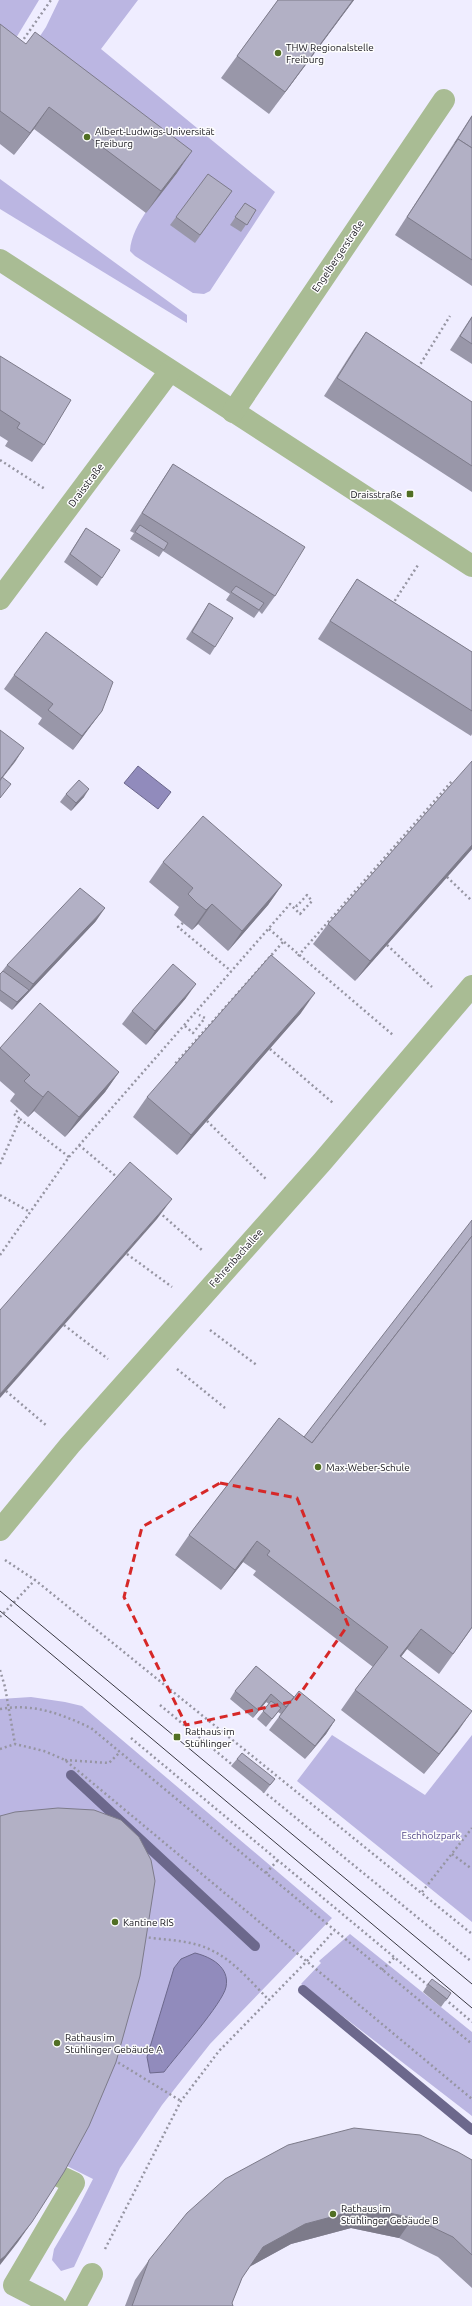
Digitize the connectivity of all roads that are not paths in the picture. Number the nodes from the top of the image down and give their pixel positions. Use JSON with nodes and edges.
{"nodes":[{"id":1,"x":444,"y":100,"type":"dead end"},
{"id":2,"x":0,"y":260,"type":"edge"},
{"id":3,"x":170,"y":371,"type":"junction"},
{"id":4,"x":233,"y":412,"type":"junction"},
{"id":5,"x":472,"y":566,"type":"edge"},
{"id":6,"x":0,"y":599,"type":"edge"},
{"id":7,"x":472,"y":986,"type":"edge"},
{"id":8,"x":0,"y":1530,"type":"edge"},
{"id":9,"x":59,"y":2176,"type":"edge"},
{"id":10,"x":92,"y":2274,"type":"road end"},
{"id":11,"x":56,"y":2306,"type":"edge"},
{"id":12,"x":75,"y":2306,"type":"edge"}],
"edges":[{"from":1,"to":4,"type":"street","name":"Engelbergerstraße"},
{"from":2,"to":3,"type":"street"},
{"from":3,"to":4,"type":"street"},
{"from":3,"to":6,"type":"street","name":"Draisstraße"},
{"from":4,"to":5,"type":"street"},
{"from":7,"to":8,"type":"street","name":"Fehrenbachallee"},
{"from":9,"to":11,"type":"street"},
{"from":10,"to":12,"type":"street"}]}
